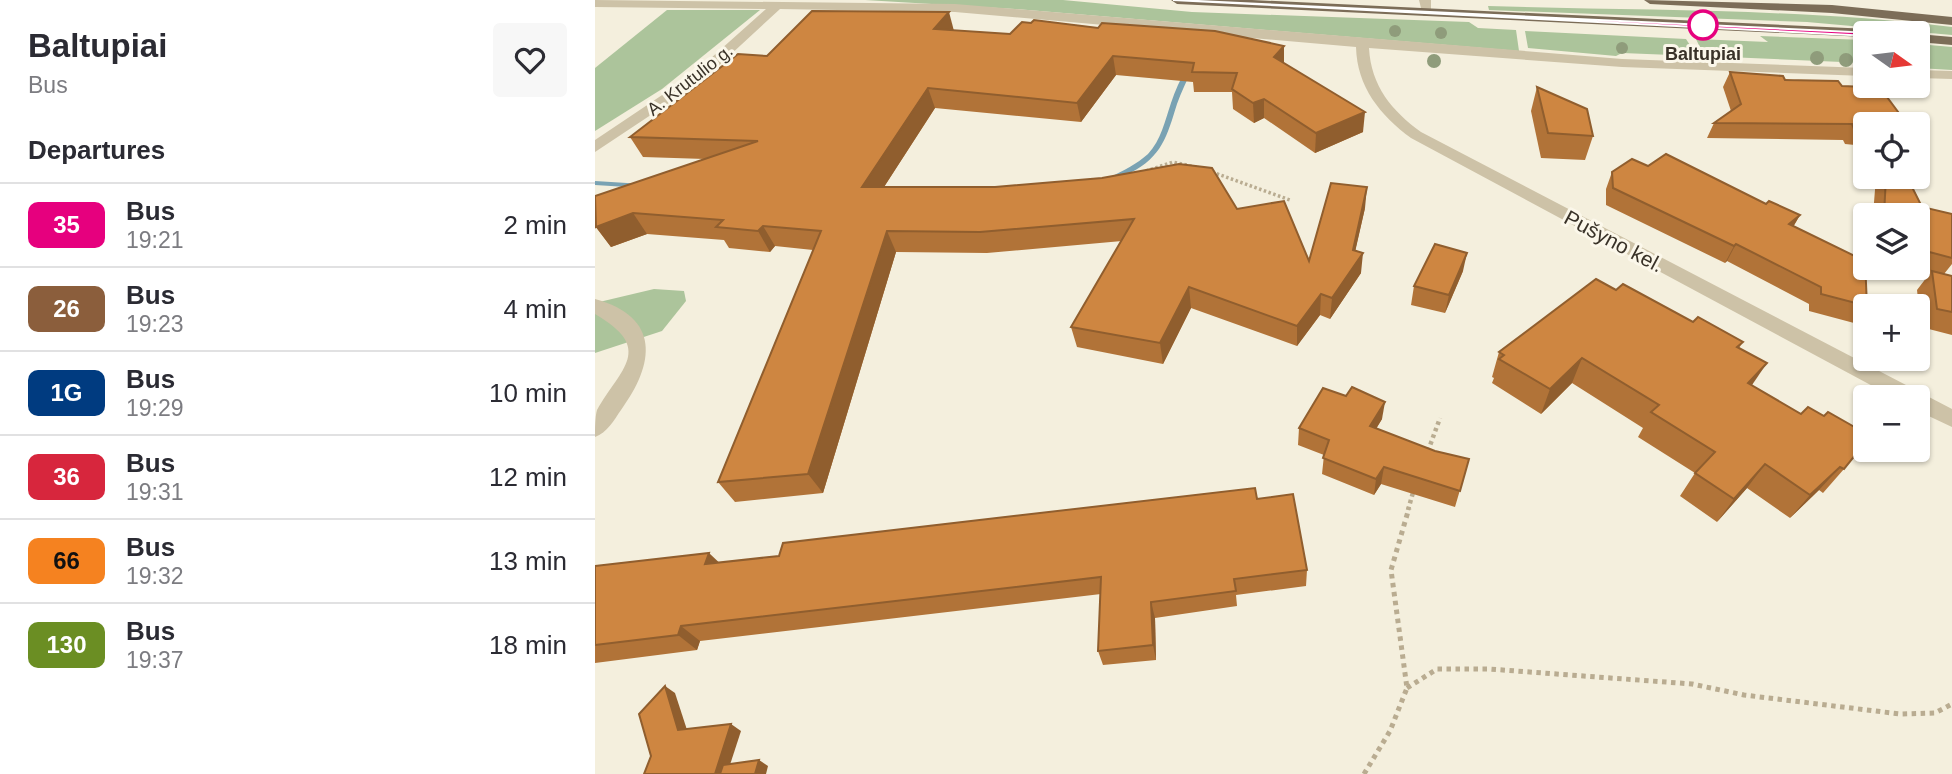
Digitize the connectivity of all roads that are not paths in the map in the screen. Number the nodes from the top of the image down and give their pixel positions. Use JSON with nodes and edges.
{"nodes":[{"id":1,"x":1177,"y":0,"type":"edge"},
{"id":2,"x":1650,"y":0,"type":"edge"},
{"id":3,"x":595,"y":3,"type":"edge"},
{"id":4,"x":779,"y":4,"type":"junction"},
{"id":5,"x":1426,"y":7,"type":"edge"},
{"id":6,"x":1952,"y":21,"type":"edge"},
{"id":7,"x":1853,"y":32,"type":"edge"},
{"id":8,"x":1930,"y":39,"type":"edge"},
{"id":9,"x":1952,"y":41,"type":"edge"},
{"id":10,"x":1362,"y":44,"type":"junction"},
{"id":11,"x":1853,"y":72,"type":"edge"},
{"id":12,"x":1930,"y":74,"type":"edge"},
{"id":13,"x":1952,"y":75,"type":"edge"},
{"id":14,"x":595,"y":147,"type":"edge"},
{"id":15,"x":595,"y":305,"type":"edge"},
{"id":16,"x":1888,"y":385,"type":"edge"},
{"id":17,"x":1930,"y":407,"type":"edge"},
{"id":18,"x":1952,"y":419,"type":"edge"},
{"id":19,"x":595,"y":428,"type":"edge"}],
"edges":[{"from":1,"to":5,"type":"main road"},
{"from":2,"to":6,"type":"main road"},
{"from":3,"to":4,"type":"street"},
{"from":4,"to":10,"type":"street"},
{"from":4,"to":14,"type":"street","name":"A. Krutulio g."},
{"from":5,"to":7,"type":"main road"},
{"from":8,"to":9,"type":"main road"},
{"from":10,"to":11,"type":"street"},
{"from":10,"to":16,"type":"street","name":"Pušyno kel."},
{"from":12,"to":13,"type":"street"},
{"from":15,"to":19,"type":"street"},
{"from":17,"to":18,"type":"street"}]}
